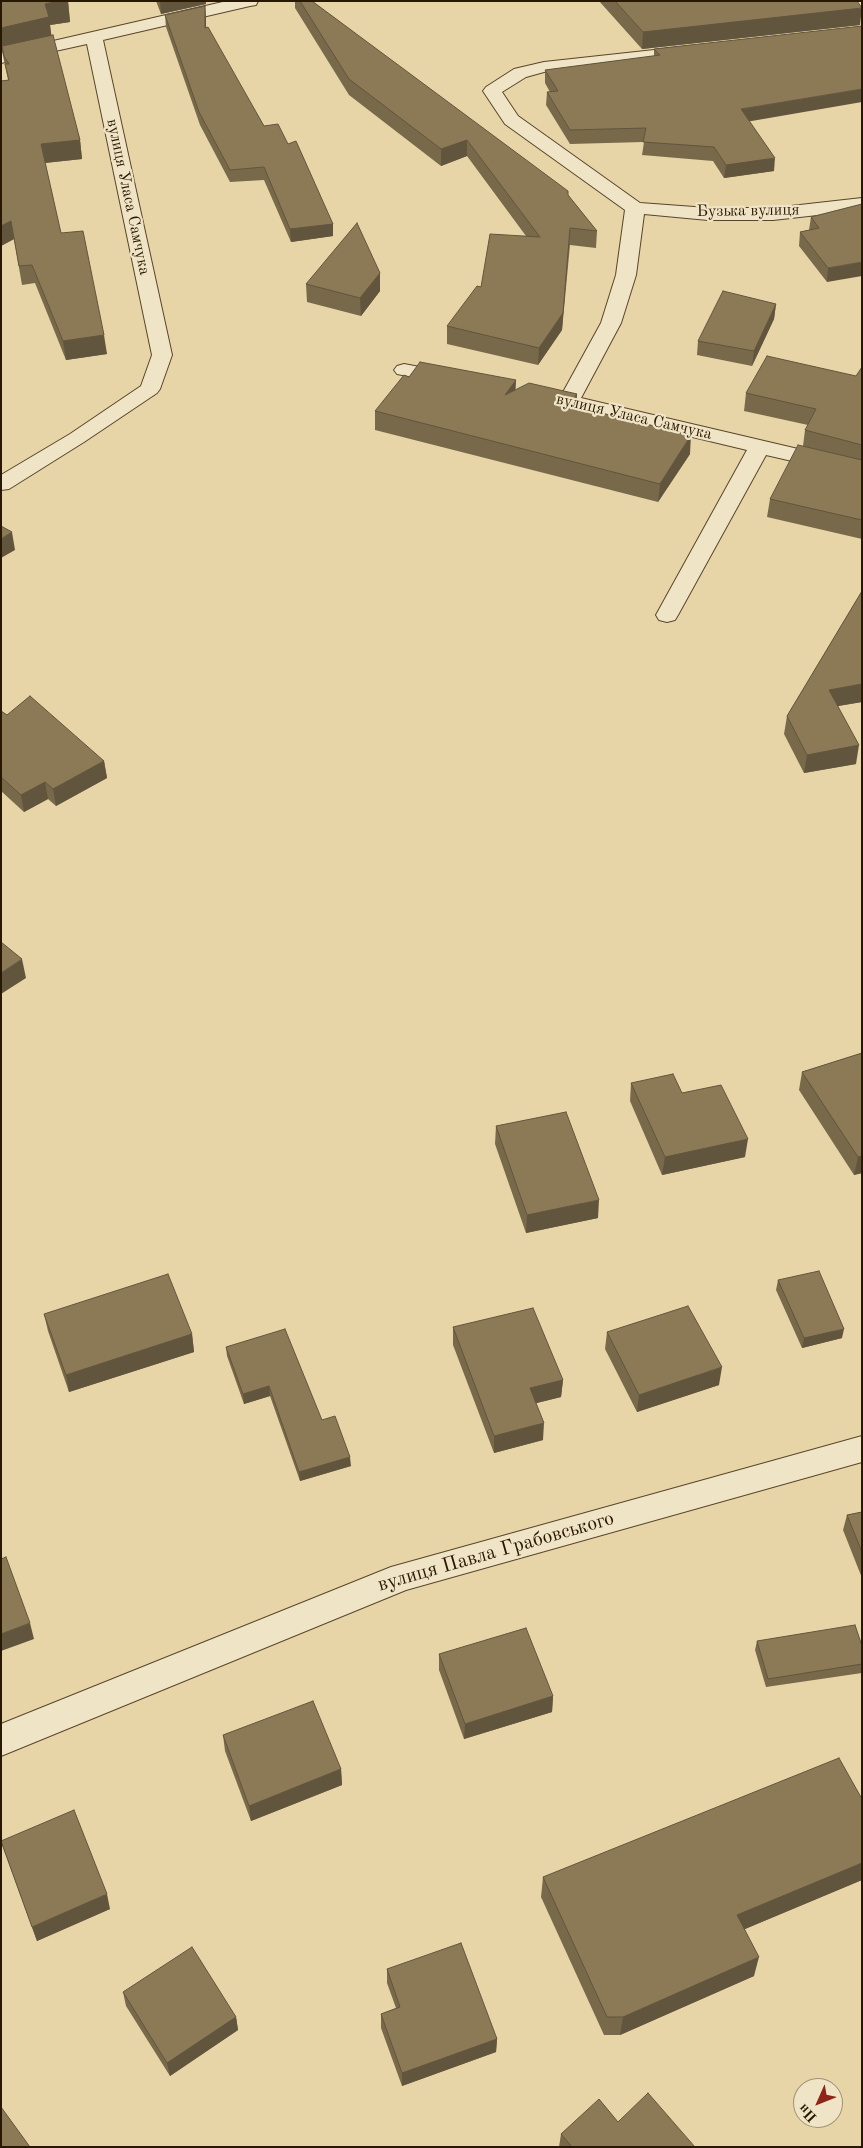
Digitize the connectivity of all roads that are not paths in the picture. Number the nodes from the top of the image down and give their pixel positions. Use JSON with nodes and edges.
{"nodes":[{"id":1,"x":250,"y":1,"type":"edge"},
{"id":2,"x":94,"y":38,"type":"junction"},
{"id":3,"x":713,"y":49,"type":"edge"},
{"id":4,"x":1,"y":58,"type":"edge"},
{"id":5,"x":862,"y":204,"type":"edge"},
{"id":6,"x":634,"y":208,"type":"junction"},
{"id":7,"x":404,"y":370,"type":"dead end"},
{"id":8,"x":469,"y":382,"type":"edge"},
{"id":9,"x":534,"y":394,"type":"edge"},
{"id":10,"x":570,"y":401,"type":"junction"},
{"id":11,"x":760,"y":446,"type":"junction"},
{"id":12,"x":862,"y":471,"type":"edge"},
{"id":13,"x":1,"y":484,"type":"edge"},
{"id":14,"x":668,"y":615,"type":"dead end"},
{"id":15,"x":862,"y":1449,"type":"edge"},
{"id":16,"x":1,"y":1740,"type":"edge"}],
"edges":[{"from":1,"to":2,"type":"street"},
{"from":2,"to":4,"type":"street"},
{"from":2,"to":13,"type":"street","name":"вулиця Уласа Самчука"},
{"from":3,"to":6,"type":"street"},
{"from":5,"to":6,"type":"street","name":"Бузька вулиця"},
{"from":6,"to":10,"type":"street"},
{"from":7,"to":8,"type":"street"},
{"from":9,"to":10,"type":"street","name":"вулиця Уласа Самчука"},
{"from":10,"to":11,"type":"street","name":"вулиця Уласа Самчука"},
{"from":11,"to":12,"type":"street","name":"вулиця Уласа Самчука"},
{"from":11,"to":14,"type":"street"},
{"from":15,"to":16,"type":"street","name":"вулиця Павла Грабовського"}]}
